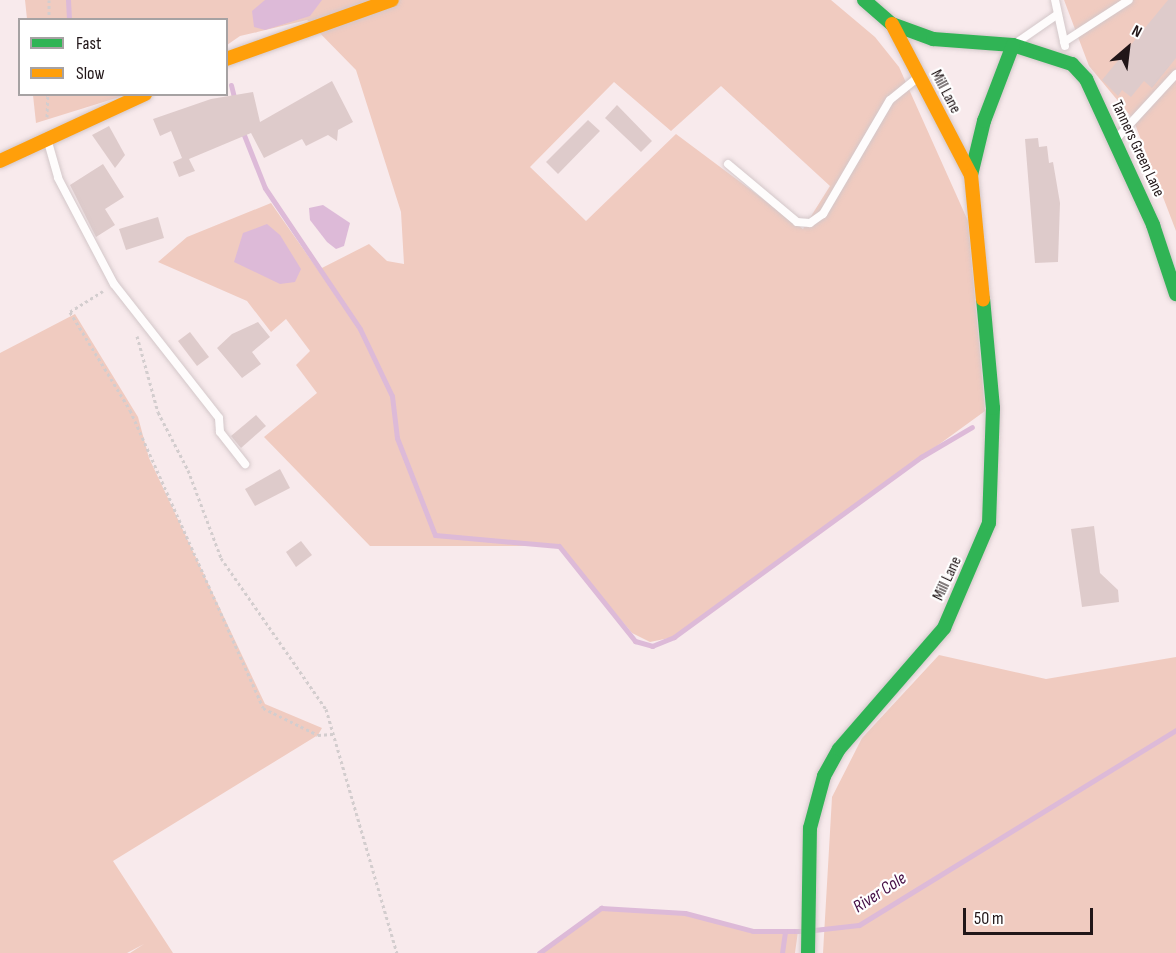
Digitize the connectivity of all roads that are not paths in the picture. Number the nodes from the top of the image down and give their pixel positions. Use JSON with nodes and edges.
{"nodes":[{"id":1,"x":392,"y":0,"type":"edge"},
{"id":2,"x":864,"y":0,"type":"edge"},
{"id":3,"x":1056,"y":0,"type":"edge"},
{"id":4,"x":1130,"y":0,"type":"edge"},
{"id":5,"x":1058,"y":14,"type":"junction"},
{"id":6,"x":892,"y":24,"type":"junction"},
{"id":7,"x":1065,"y":42,"type":"junction"},
{"id":8,"x":1013,"y":45,"type":"junction"},
{"id":9,"x":228,"y":57,"type":"edge"},
{"id":10,"x":1066,"y":61,"type":"junction"},
{"id":11,"x":1176,"y":74,"type":"edge"},
{"id":12,"x":918,"y":77,"type":"junction"},
{"id":13,"x":140,"y":96,"type":"edge"},
{"id":14,"x":47,"y":136,"type":"junction"},
{"id":15,"x":1115,"y":141,"type":"junction"},
{"id":16,"x":0,"y":161,"type":"edge"},
{"id":17,"x":728,"y":164,"type":"dead end"},
{"id":18,"x":970,"y":176,"type":"junction"},
{"id":19,"x":1176,"y":294,"type":"edge"},
{"id":20,"x":245,"y":464,"type":"dead end"},
{"id":21,"x":808,"y":953,"type":"edge"}],
"edges":[{"from":1,"to":9,"type":"street"},
{"from":2,"to":6,"type":"street","name":"Tanners Green Lane"},
{"from":3,"to":5,"type":"lane"},
{"from":4,"to":7,"type":"lane"},
{"from":5,"to":7,"type":"lane"},
{"from":5,"to":8,"type":"lane"},
{"from":6,"to":8,"type":"street","name":"Tanners Green Lane"},
{"from":6,"to":12,"type":"street","name":"Mill Lane"},
{"from":7,"to":10,"type":"lane"},
{"from":8,"to":10,"type":"street","name":"Tanners Green Lane"},
{"from":8,"to":18,"type":"street","name":"Mill Lane"},
{"from":10,"to":15,"type":"street","name":"Tanners Green Lane"},
{"from":11,"to":15,"type":"lane"},
{"from":12,"to":17,"type":"lane"},
{"from":12,"to":18,"type":"street","name":"Mill Lane"},
{"from":13,"to":14,"type":"street"},
{"from":14,"to":16,"type":"street"},
{"from":14,"to":20,"type":"lane"},
{"from":15,"to":19,"type":"street","name":"Tanners Green Lane"},
{"from":18,"to":21,"type":"street","name":"Mill Lane"}]}
